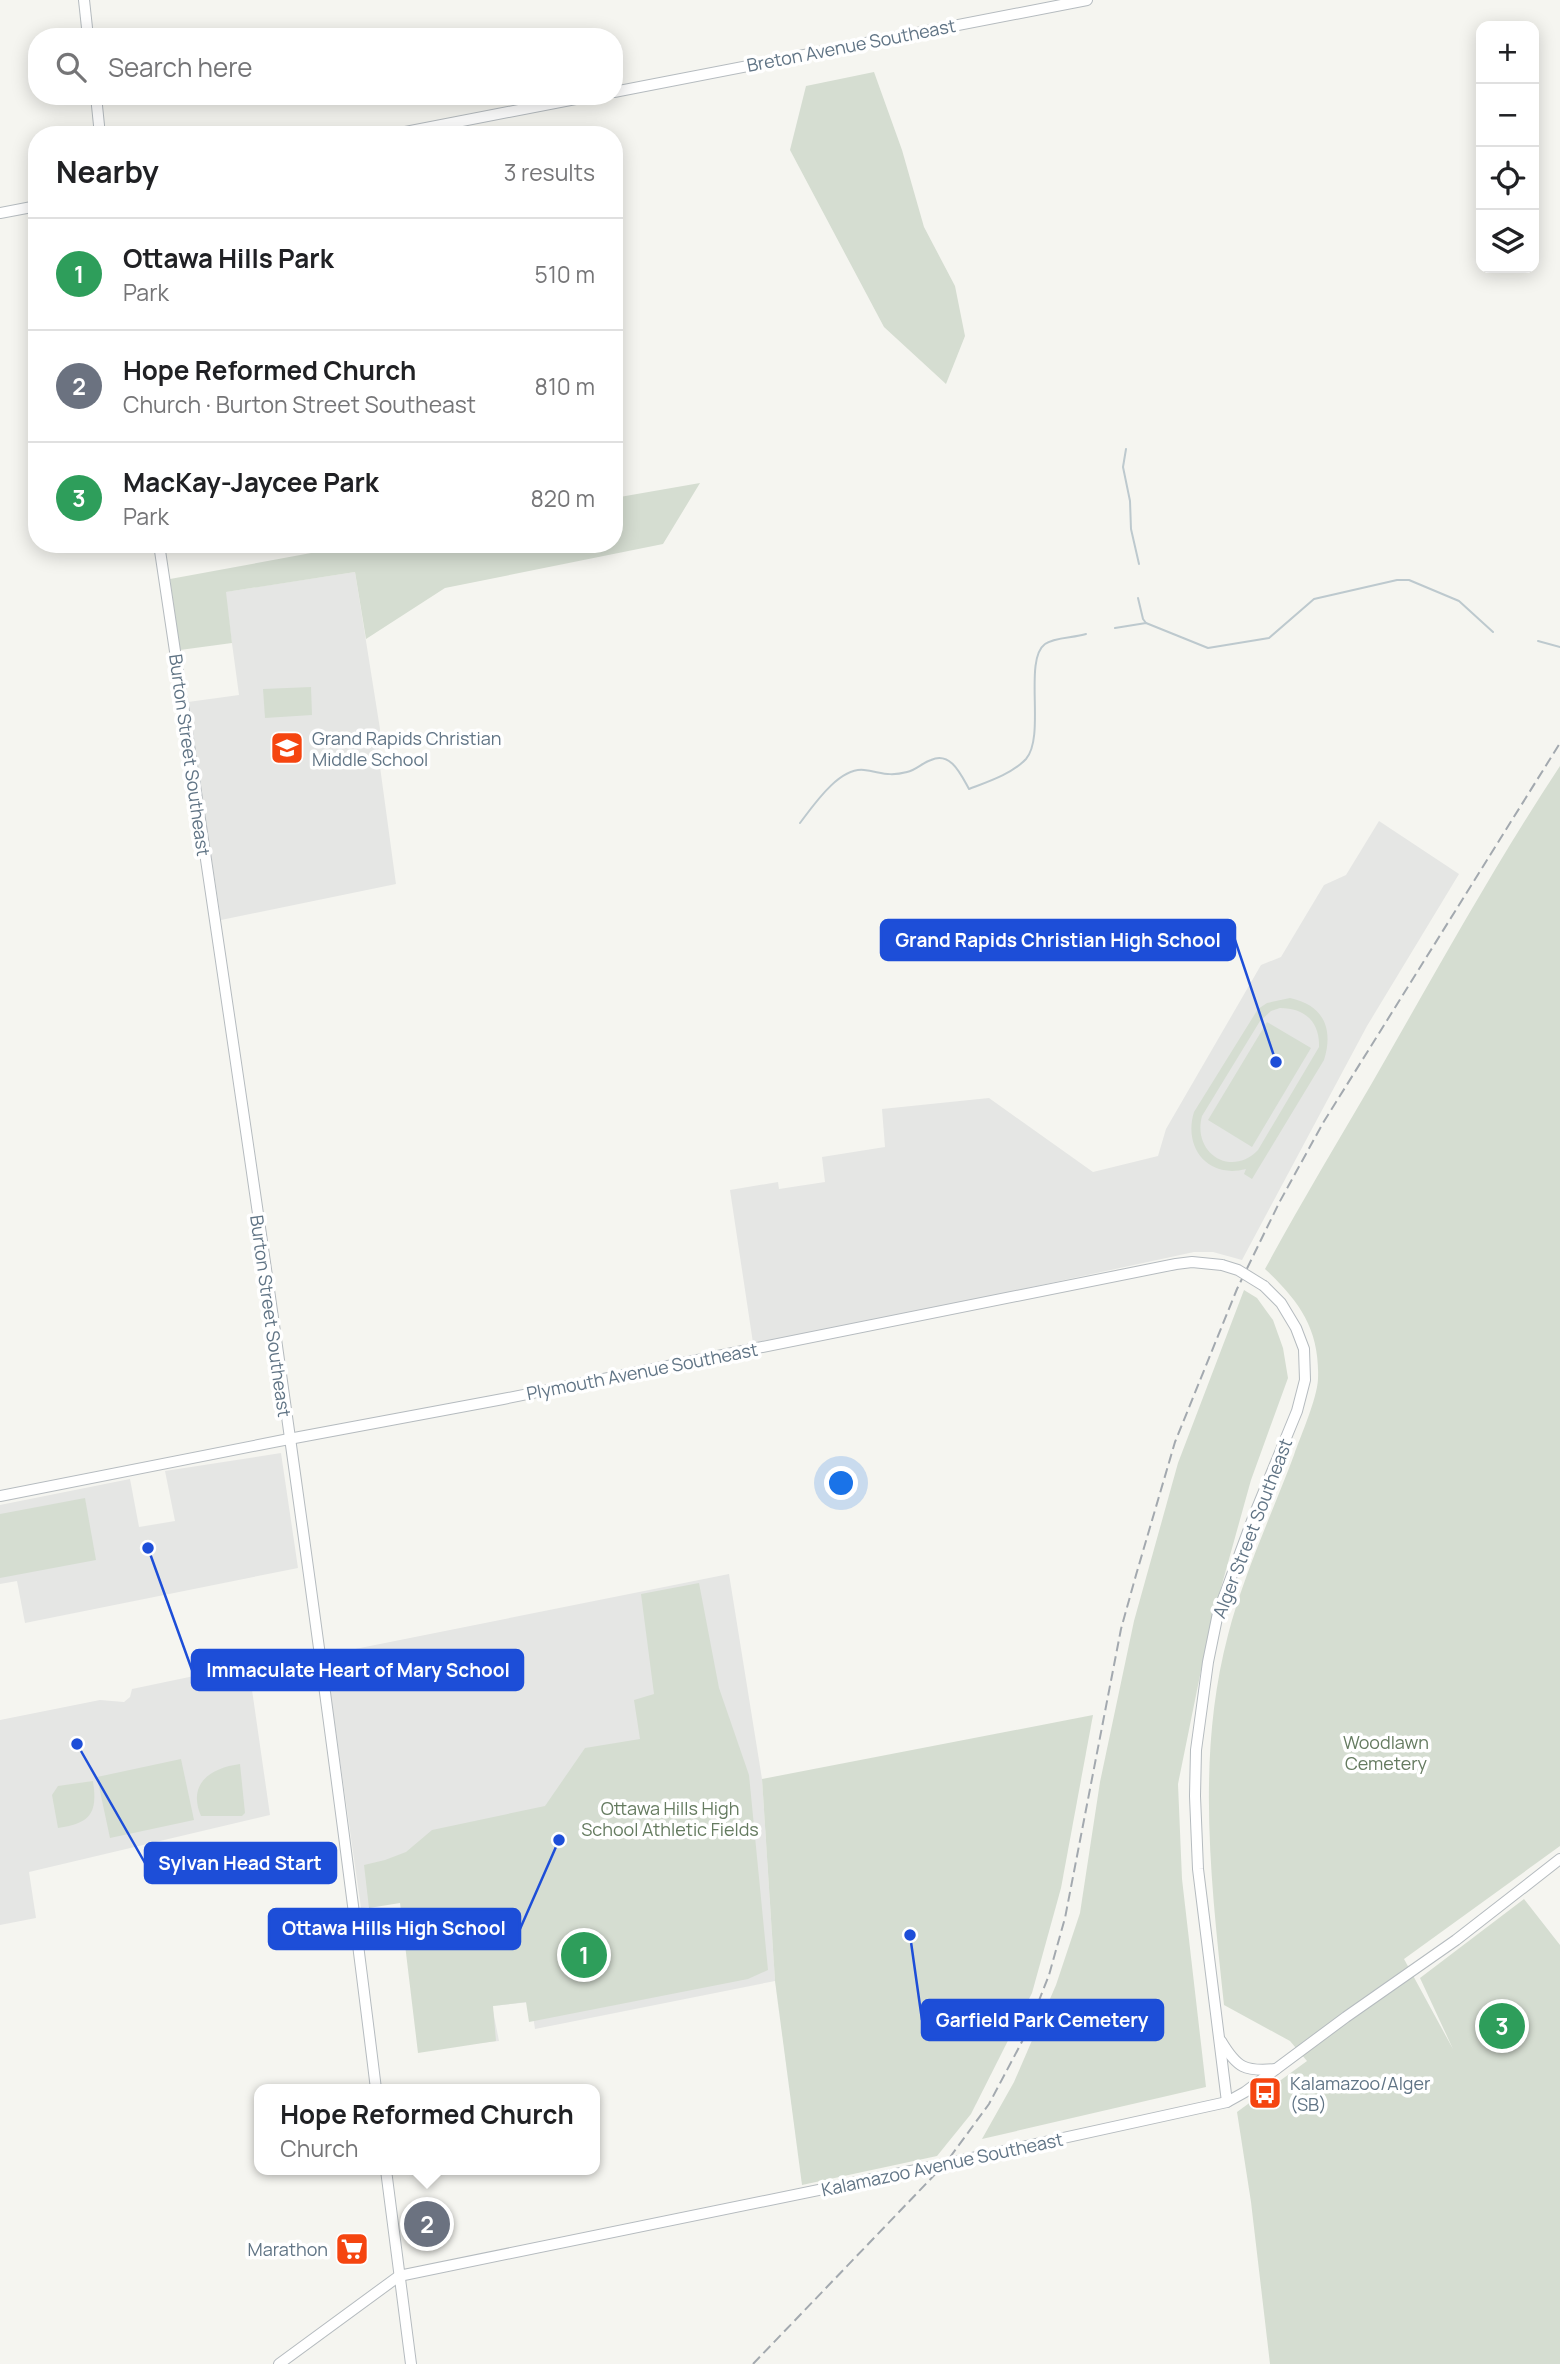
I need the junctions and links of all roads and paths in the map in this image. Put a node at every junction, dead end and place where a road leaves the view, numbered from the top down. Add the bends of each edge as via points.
1 (84, 0) edge
2 (1087, 0) edge
3 (87, 28) edge
4 (623, 90) edge
5 (97, 105) edge
6 (544, 105) edge
7 (99, 126) edge
8 (436, 126) edge
9 (28, 208) edge
10 (0, 213) edge
11 (160, 553) edge
12 (1276, 1297) joint
13 (289, 1439) junction
14 (0, 1496) edge
15 (1560, 1859) edge
16 (1219, 2036) junction
17 (1277, 2069) junction
18 (375, 2084) edge
19 (1227, 2102) junction
20 (387, 2175) edge
21 (399, 2276) junction
22 (279, 2364) edge
23 (411, 2364) edge

1 - 3 main road
2 - 4 main road, Breton Avenue Southeast
5 - 7 main road
6 - 8 main road
9 - 10 main road
11 - 13 main road, Burton Street Southeast
12 - 13 main road, Plymouth Avenue Southeast, bridge via 1238,1270 1177,1264
12 - 16 main road, Alger Street Southeast via 1300,1336 1305,1380 1218,1613 1197,1739 1196,1847
13 - 14 main road, Plymouth Avenue Southeast
13 - 18 main road, Burton Street Southeast
15 - 17 main road, Kalamazoo Avenue Southeast
16 - 17 main road via 1241,2066
16 - 19 main road, Alger Street Southeast
17 - 19 main road, Kalamazoo Avenue Southeast
19 - 21 main road, Kalamazoo Avenue Southeast
20 - 21 main road
21 - 22 main road, Kalamazoo Avenue Southeast
21 - 23 main road

